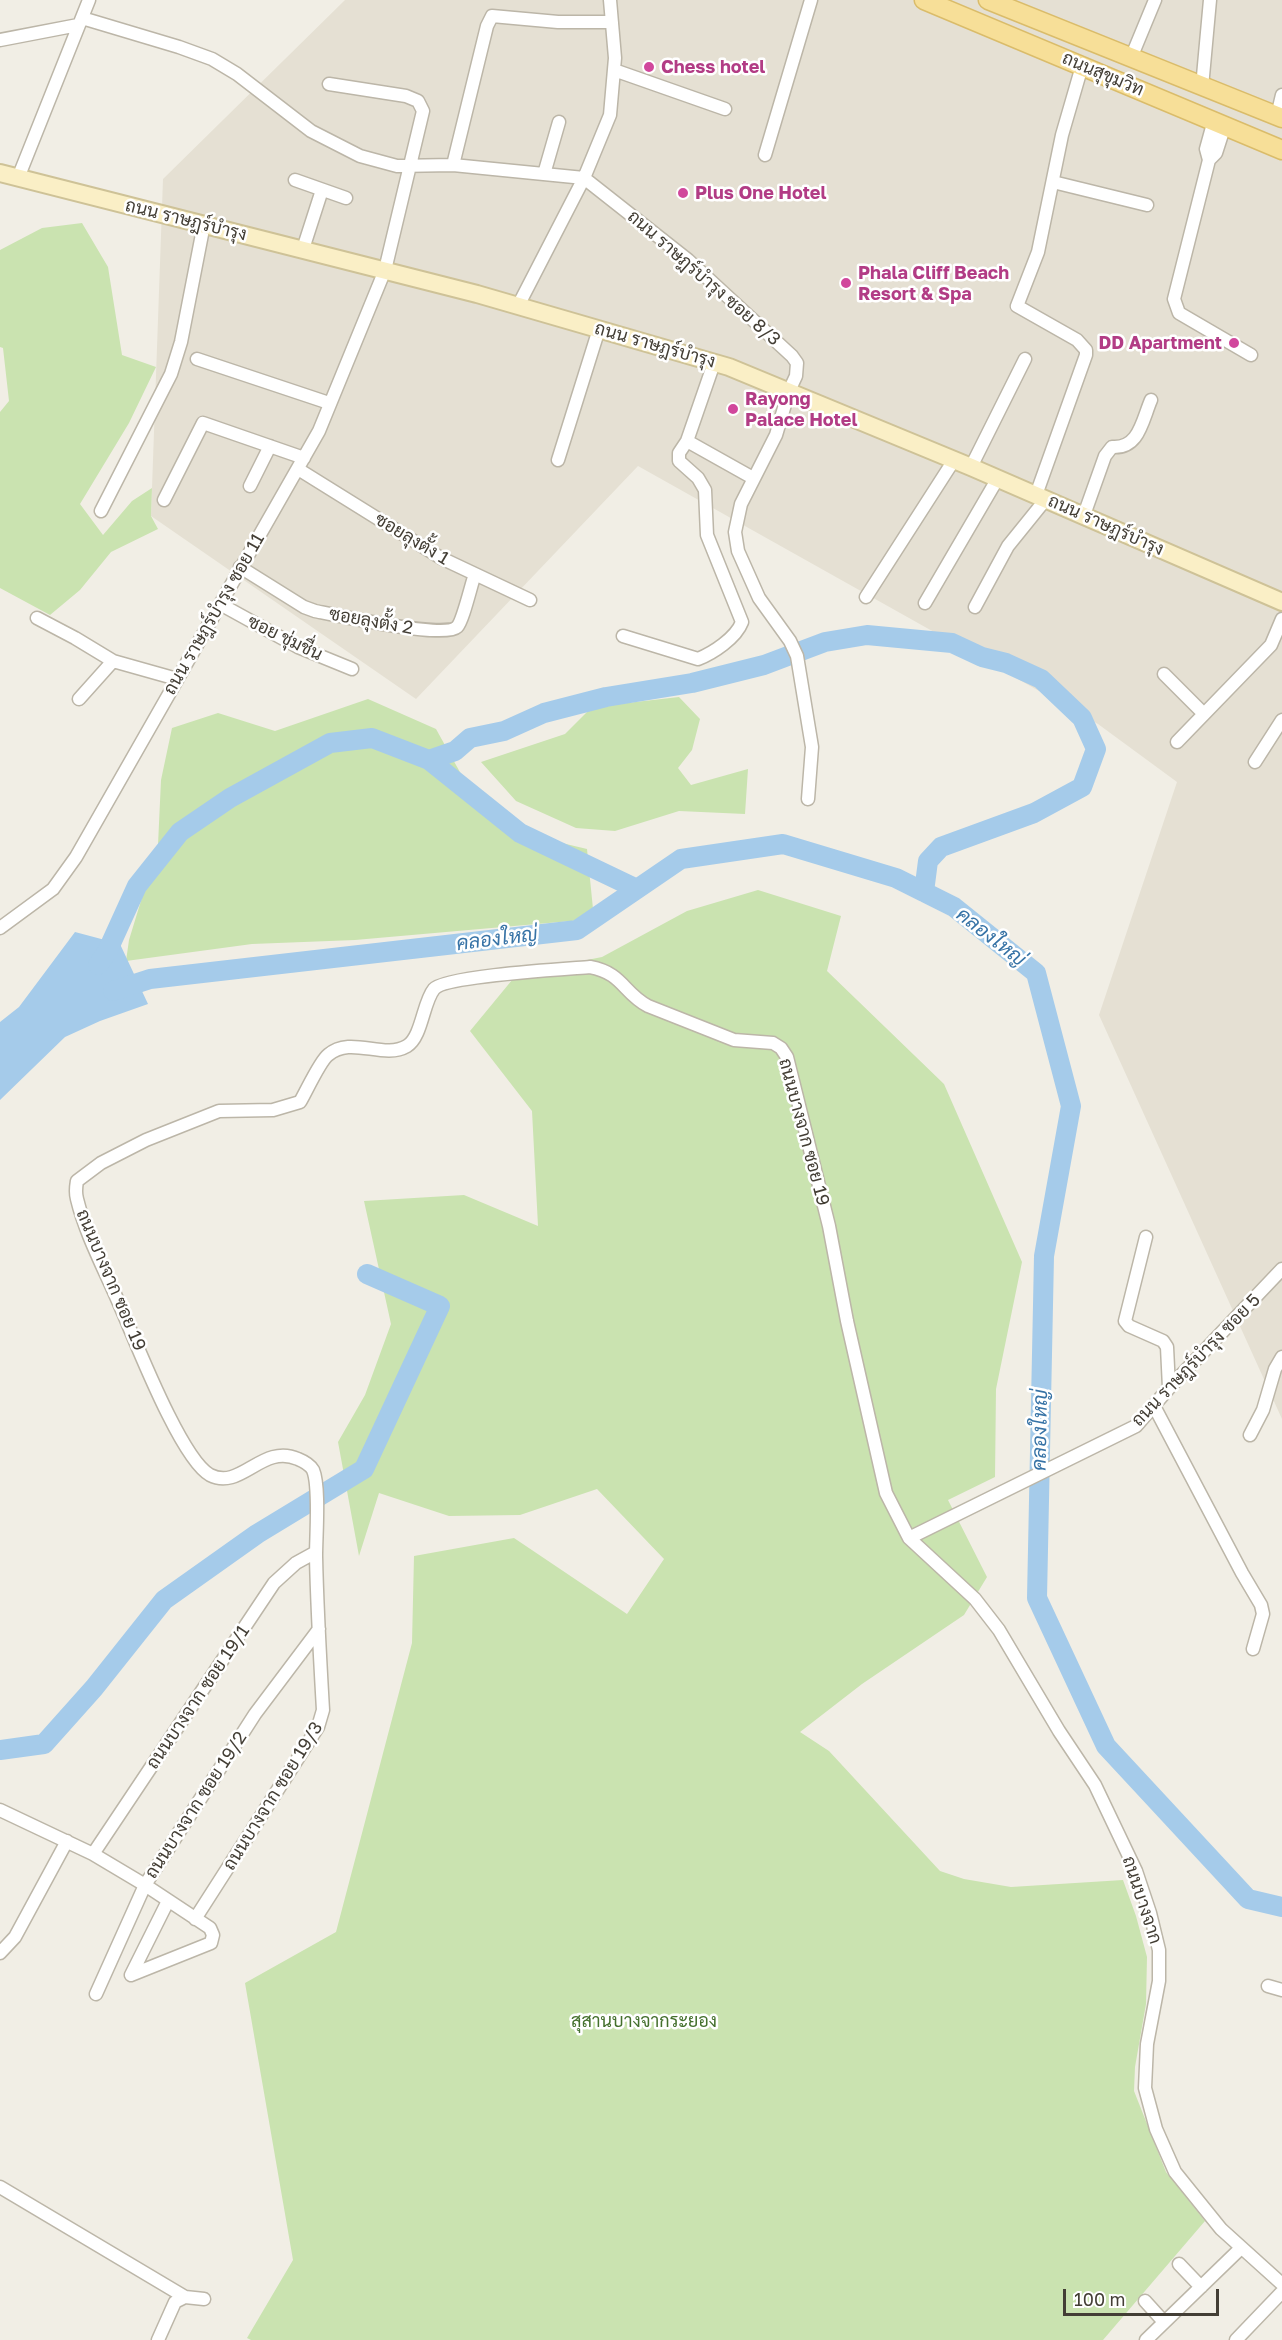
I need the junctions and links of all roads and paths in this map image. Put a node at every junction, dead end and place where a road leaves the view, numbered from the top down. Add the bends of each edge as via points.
1 (89, 0) edge
2 (610, 0) edge
3 (811, 0) edge
4 (924, 0) edge
5 (988, 0) edge
6 (1155, 0) edge
7 (1210, 0) edge
8 (80, 21) junction
9 (612, 22) junction
10 (0, 40) edge
11 (1131, 58) junction
12 (1082, 66) junction
13 (614, 70) junction
14 (329, 84) dead end
15 (1202, 87) junction
16 (1282, 94) edge
17 (725, 109) dead end
18 (1280, 117) edge
19 (559, 122) dead end
20 (1219, 123) junction
21 (1282, 150) edge
22 (765, 155) dead end
23 (409, 165) junction
24 (453, 165) junction
25 (0, 173) edge
26 (544, 174) junction
27 (18, 178) junction
28 (584, 178) junction
29 (295, 180) dead end
30 (1053, 182) junction
31 (322, 190) junction
32 (346, 198) dead end
33 (1148, 205) dead end
34 (204, 224) junction
35 (303, 249) junction
36 (385, 270) junction
37 (518, 306) junction
38 (599, 329) junction
39 (1251, 355) dead end
40 (197, 359) dead end
41 (1026, 359) dead end
42 (714, 363) junction
43 (789, 391) junction
44 (1151, 400) dead end
45 (329, 403) junction
46 (687, 441) junction
47 (270, 446) junction
48 (558, 460) dead end
49 (954, 460) junction
50 (301, 463) junction
51 (971, 467) junction
52 (753, 478) junction
53 (998, 478) junction
54 (250, 486) dead end
55 (1041, 497) junction
56 (164, 500) dead end
57 (101, 511) dead end
58 (1084, 515) junction
59 (240, 567) junction
60 (475, 574) junction
61 (866, 597) dead end
62 (530, 600) dead end
63 (1282, 602) edge
64 (925, 603) dead end
65 (220, 604) junction
66 (975, 607) dead end
67 (38, 618) dead end
68 (1282, 619) edge
69 (623, 636) dead end
70 (113, 661) junction
71 (352, 669) dead end
72 (1164, 674) dead end
73 (177, 679) junction
74 (79, 699) dead end
75 (1204, 714) junction
76 (1282, 720) edge
77 (1177, 742) dead end
78 (1255, 762) dead end
79 (808, 799) dead end
80 (0, 928) edge
81 (1146, 1237) dead end
82 (1282, 1269) edge
83 (1282, 1357) edge
84 (1169, 1388) junction
85 (1154, 1406) junction
86 (1250, 1435) dead end
87 (909, 1538) junction
88 (316, 1552) junction
89 (318, 1629) junction
90 (1253, 1649) dead end
91 (0, 1810) edge
92 (67, 1841) junction
93 (93, 1854) junction
94 (145, 1885) junction
95 (168, 1901) junction
96 (195, 1919) junction
97 (0, 1953) edge
98 (1268, 1986) dead end
99 (1282, 1990) edge
100 (96, 1994) dead end
101 (0, 2187) edge
102 (1242, 2248) junction
103 (1179, 2264) dead end
104 (1282, 2284) edge
105 (1201, 2287) junction
106 (1282, 2292) edge
107 (185, 2297) junction
108 (204, 2299) dead end
109 (1145, 2301) dead end
110 (1164, 2322) junction
111 (158, 2340) edge
112 (1146, 2340) edge
113 (1236, 2340) edge

1 - 8 street
2 - 9 street
3 - 22 street
4 - 12 main road, ถนนสุขุมวิท
5 - 11 main road, ถนนสุขุมวิท
6 - 11 street
7 - 15 street
8 - 10 street
8 - 23 street via 179,47 212,60 327,140 360,156 396,166
8 - 27 street
9 - 13 street
9 - 24 street via 492,16
11 - 15 main road, ถนนสุขุมวิท
12 - 20 main road, ถนนสุขุมวิท
12 - 30 street
13 - 17 street
13 - 28 street via 610,115
14 - 23 street, ถนน ราษฎร์บำรุง ซอย 11 via 418,101 423,111
15 - 18 main road, ถนนสุขุมวิท
16 - 18 street
19 - 26 street
20 - 21 main road, ถนนสุขุมวิท
20 - 39 street via 1216,153 1209,160 1174,299 1179,312
23 - 24 street
23 - 36 street, ถนน ราษฎร์บำรุง ซอย 11
24 - 26 street
25 - 27 street, ถนน ราษฎร์บำรุง
26 - 28 street
27 - 34 street, ถนน ราษฎร์บำรุง
28 - 37 street
28 - 43 street, ถนน ราษฎร์บำรุง ซอย 8/3 via 688,260 792,356 797,369
29 - 31 street
30 - 33 street
30 - 55 street via 1038,252 1017,306 1081,343 1086,355
31 - 32 street
31 - 35 street
34 - 35 street, ถนน ราษฎร์บำรุง
34 - 57 street via 171,374
35 - 36 street, ถนน ราษฎร์บำรุง
36 - 37 street, ถนน ราษฎร์บำรุง
36 - 45 street, ถนน ราษฎร์บำรุง ซอย 11
37 - 38 street, ถนน ราษฎร์บำรุง
38 - 42 street, ถนน ราษฎร์บำรุง
38 - 48 street
40 - 45 street
41 - 51 street
42 - 43 street, ถนน ราษฎร์บำรุง
42 - 46 street
43 - 49 street, ถนน ราษฎร์บำรุง
43 - 52 street, ถนน ราษฎร์บำรุง ซอย 8/3 via 776,435
44 - 58 street via 1134,441 1123,448 1112,447 1105,456
45 - 50 street, ถนน ราษฎร์บำรุง ซอย 11
46 - 52 street
46 - 69 street via 679,461 705,490 707,535 742,622 723,644 698,658
47 - 50 street, ซอยลุงตั้ง 1
47 - 54 street
47 - 56 street, ซอยลุงตั้ง 1 via 203,423
49 - 51 street, ถนน ราษฎร์บำรุง
49 - 61 street
50 - 59 street, ถนน ราษฎร์บำรุง ซอย 11
50 - 60 street, ซอยลุงตั้ง 1 via 441,558
51 - 53 street, ถนน ราษฎร์บำรุง
52 - 79 street, ถนน ราษฎร์บำรุง ซอย 8/3 via 736,519 736,542 759,598 797,656 812,747
53 - 55 street, ถนน ราษฎร์บำรุง
53 - 64 street
55 - 58 street, ถนน ราษฎร์บำรุง
55 - 66 street via 1008,546
58 - 63 street, ถนน ราษฎร์บำรุง
59 - 60 street, ซอยลุงตั้ง 2 via 315,611 435,631 450,631 458,626
59 - 65 street, ถนน ราษฎร์บำรุง ซอย 11
60 - 62 street, ซอยลุงตั้ง 1
65 - 71 street, ซอย ชุ่มชื่น via 298,647
65 - 73 street, ถนน ราษฎร์บำรุง ซอย 11
67 - 70 street
68 - 75 street via 1271,645
70 - 73 street
70 - 74 street
72 - 75 street
73 - 80 street, ถนน ราษฎร์บำรุง ซอย 11 via 54,889
75 - 77 street
76 - 78 street
81 - 84 street via 1125,1320 1167,1347
82 - 84 street, ถนน ราษฎร์บำรุง ซอย 5
83 - 86 street
84 - 85 street, ถนน ราษฎร์บำรุง ซอย 5
85 - 87 street, ถนน ราษฎร์บำรุง ซอย 5 via 1136,1426
85 - 90 street via 1261,1605 1263,1614
87 - 88 street, ถนนบางจาก ซอย 19 via 886,1493 829,1226 787,1057 773,1043 734,1040 648,1006 612,974 590,967 464,978 439,984 406,1047 345,1047 327,1055 300,1102 273,1110 219,1111 146,1140 78,1181 76,1197 87,1230 163,1405 192,1456 202,1470 224,1479 267,1458 287,1455 305,1463 315,1479
87 - 102 street, ถนนบางจาก via 975,1599 999,1630 1095,1785 1136,1871 1159,1950 1159,1982 1147,2044 1145,2088 1156,2129 1175,2172 1221,2229
88 - 89 street, ถนนบางจาก ซอย 19
88 - 93 street, ถนนบางจาก ซอย 19/1 via 296,1563 274,1584
89 - 94 street, ถนนบางจาก ซอย 19/2 via 255,1714
89 - 96 street, ถนนบางจาก ซอย 19/3 via 323,1710 318,1727
91 - 92 street
92 - 93 street
92 - 97 street via 15,1937
93 - 94 street
94 - 95 street
94 - 100 street, ถนนบางจาก ซอย 19/2
95 - 96 street
95 - 96 street via 131,1975 211,1943 210,1928
98 - 99 street
101 - 107 street
102 - 104 street, ถนนบางจาก
102 - 105 street
103 - 105 street
105 - 110 street
106 - 113 street
107 - 108 street
107 - 111 street via 175,2301
109 - 110 street
110 - 112 street

